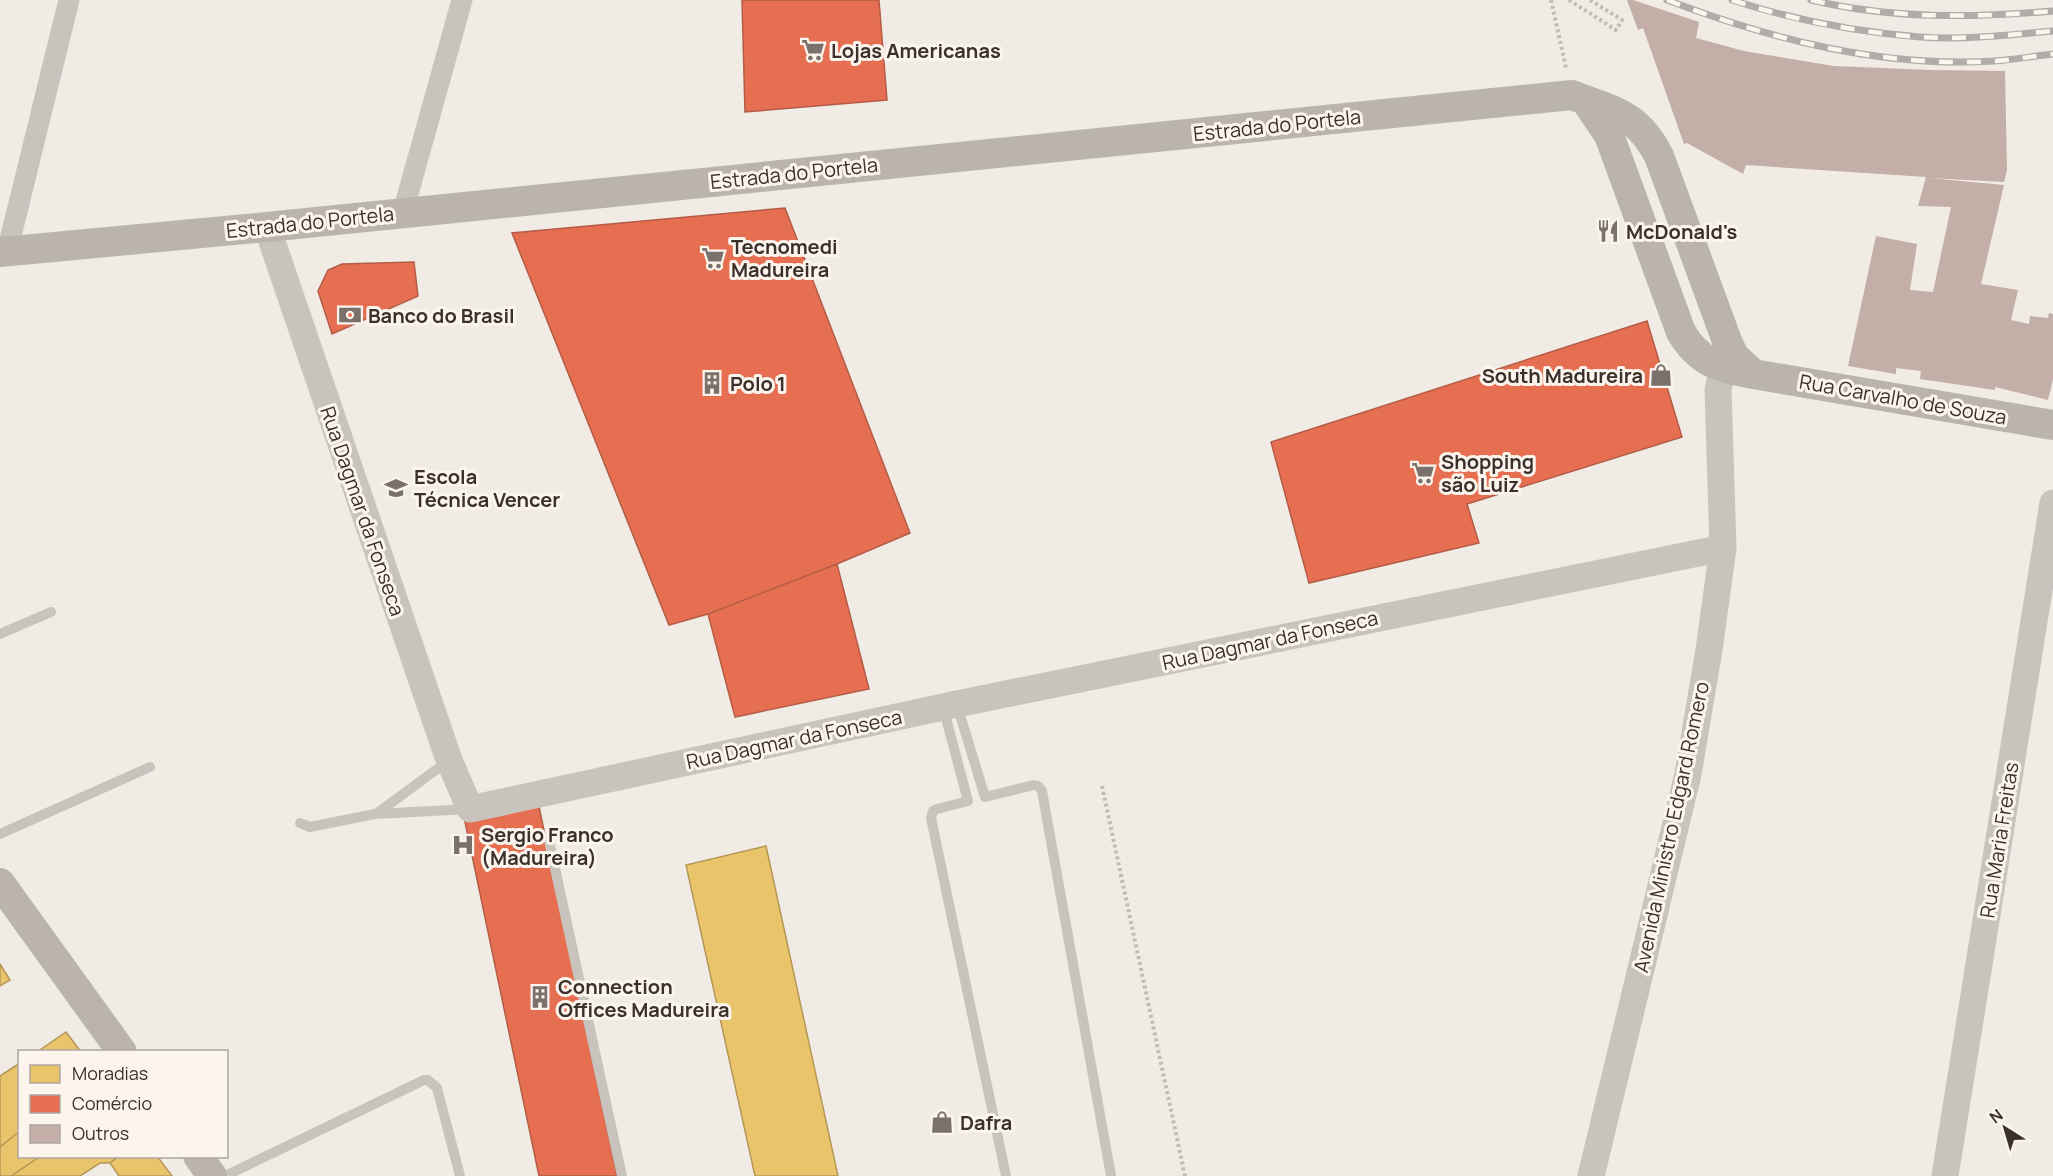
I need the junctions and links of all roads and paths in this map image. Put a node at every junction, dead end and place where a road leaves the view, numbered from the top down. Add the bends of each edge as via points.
1 (69, 0) edge
2 (462, 0) edge
3 (1551, 0) edge
4 (1569, 0) edge
5 (1590, 0) edge
6 (1579, 98) junction
7 (403, 212) junction
8 (267, 227) junction
9 (4, 252) edge
10 (1741, 372) junction
11 (2053, 425) edge
12 (2053, 503) edge
13 (1723, 548) junction
14 (51, 612) dead end
15 (0, 633) edge
16 (950, 705) junction
17 (449, 760) junction
18 (150, 767) dead end
19 (1102, 786) dead end
20 (985, 797) junction
21 (968, 801) junction
22 (470, 809) junction
23 (375, 814) junction
24 (300, 823) dead end
25 (0, 834) edge
26 (548, 836) dead end
27 (0, 883) edge
28 (121, 1050) edge
29 (199, 1158) edge
30 (212, 1176) edge
31 (225, 1176) edge
32 (460, 1176) edge
33 (622, 1176) edge
34 (1006, 1176) edge
35 (1111, 1176) edge
36 (1185, 1176) edge
37 (1591, 1176) edge
38 (1945, 1176) edge

1 - 9 street
2 - 7 street
3 - 6 path
4 - 5 path via 1616,30 1622,20
6 - 7 main road, Estrada do Portela
6 - 10 main road via 1609,135 1681,332 1704,360
6 - 10 main road via 1626,116 1653,143
7 - 8 main road, Estrada do Portela
8 - 9 main road, Estrada do Portela
8 - 17 street, Rua Dagmar da Fonseca
10 - 11 main road, Rua Carvalho de Souza
10 - 13 street, Avenida Ministro Edgard Romero via 1721,378 1718,389
12 - 38 street, Rua Maria Freitas
13 - 16 street, Rua Dagmar da Fonseca
13 - 37 street, Avenida Ministro Edgard Romero via 1688,774
14 - 15 lane
16 - 20 lane
16 - 21 lane
16 - 22 street, Rua Dagmar da Fonseca
17 - 22 street, Rua Dagmar da Fonseca
17 - 23 lane
18 - 25 lane
19 - 36 path
20 - 21 lane
20 - 35 lane via 1034,785 1042,791
21 - 34 lane via 933,810 931,818
22 - 23 lane
23 - 24 lane via 310,827
26 - 33 lane
27 - 28 main road
29 - 30 main road
31 - 32 lane via 428,1080 437,1088

